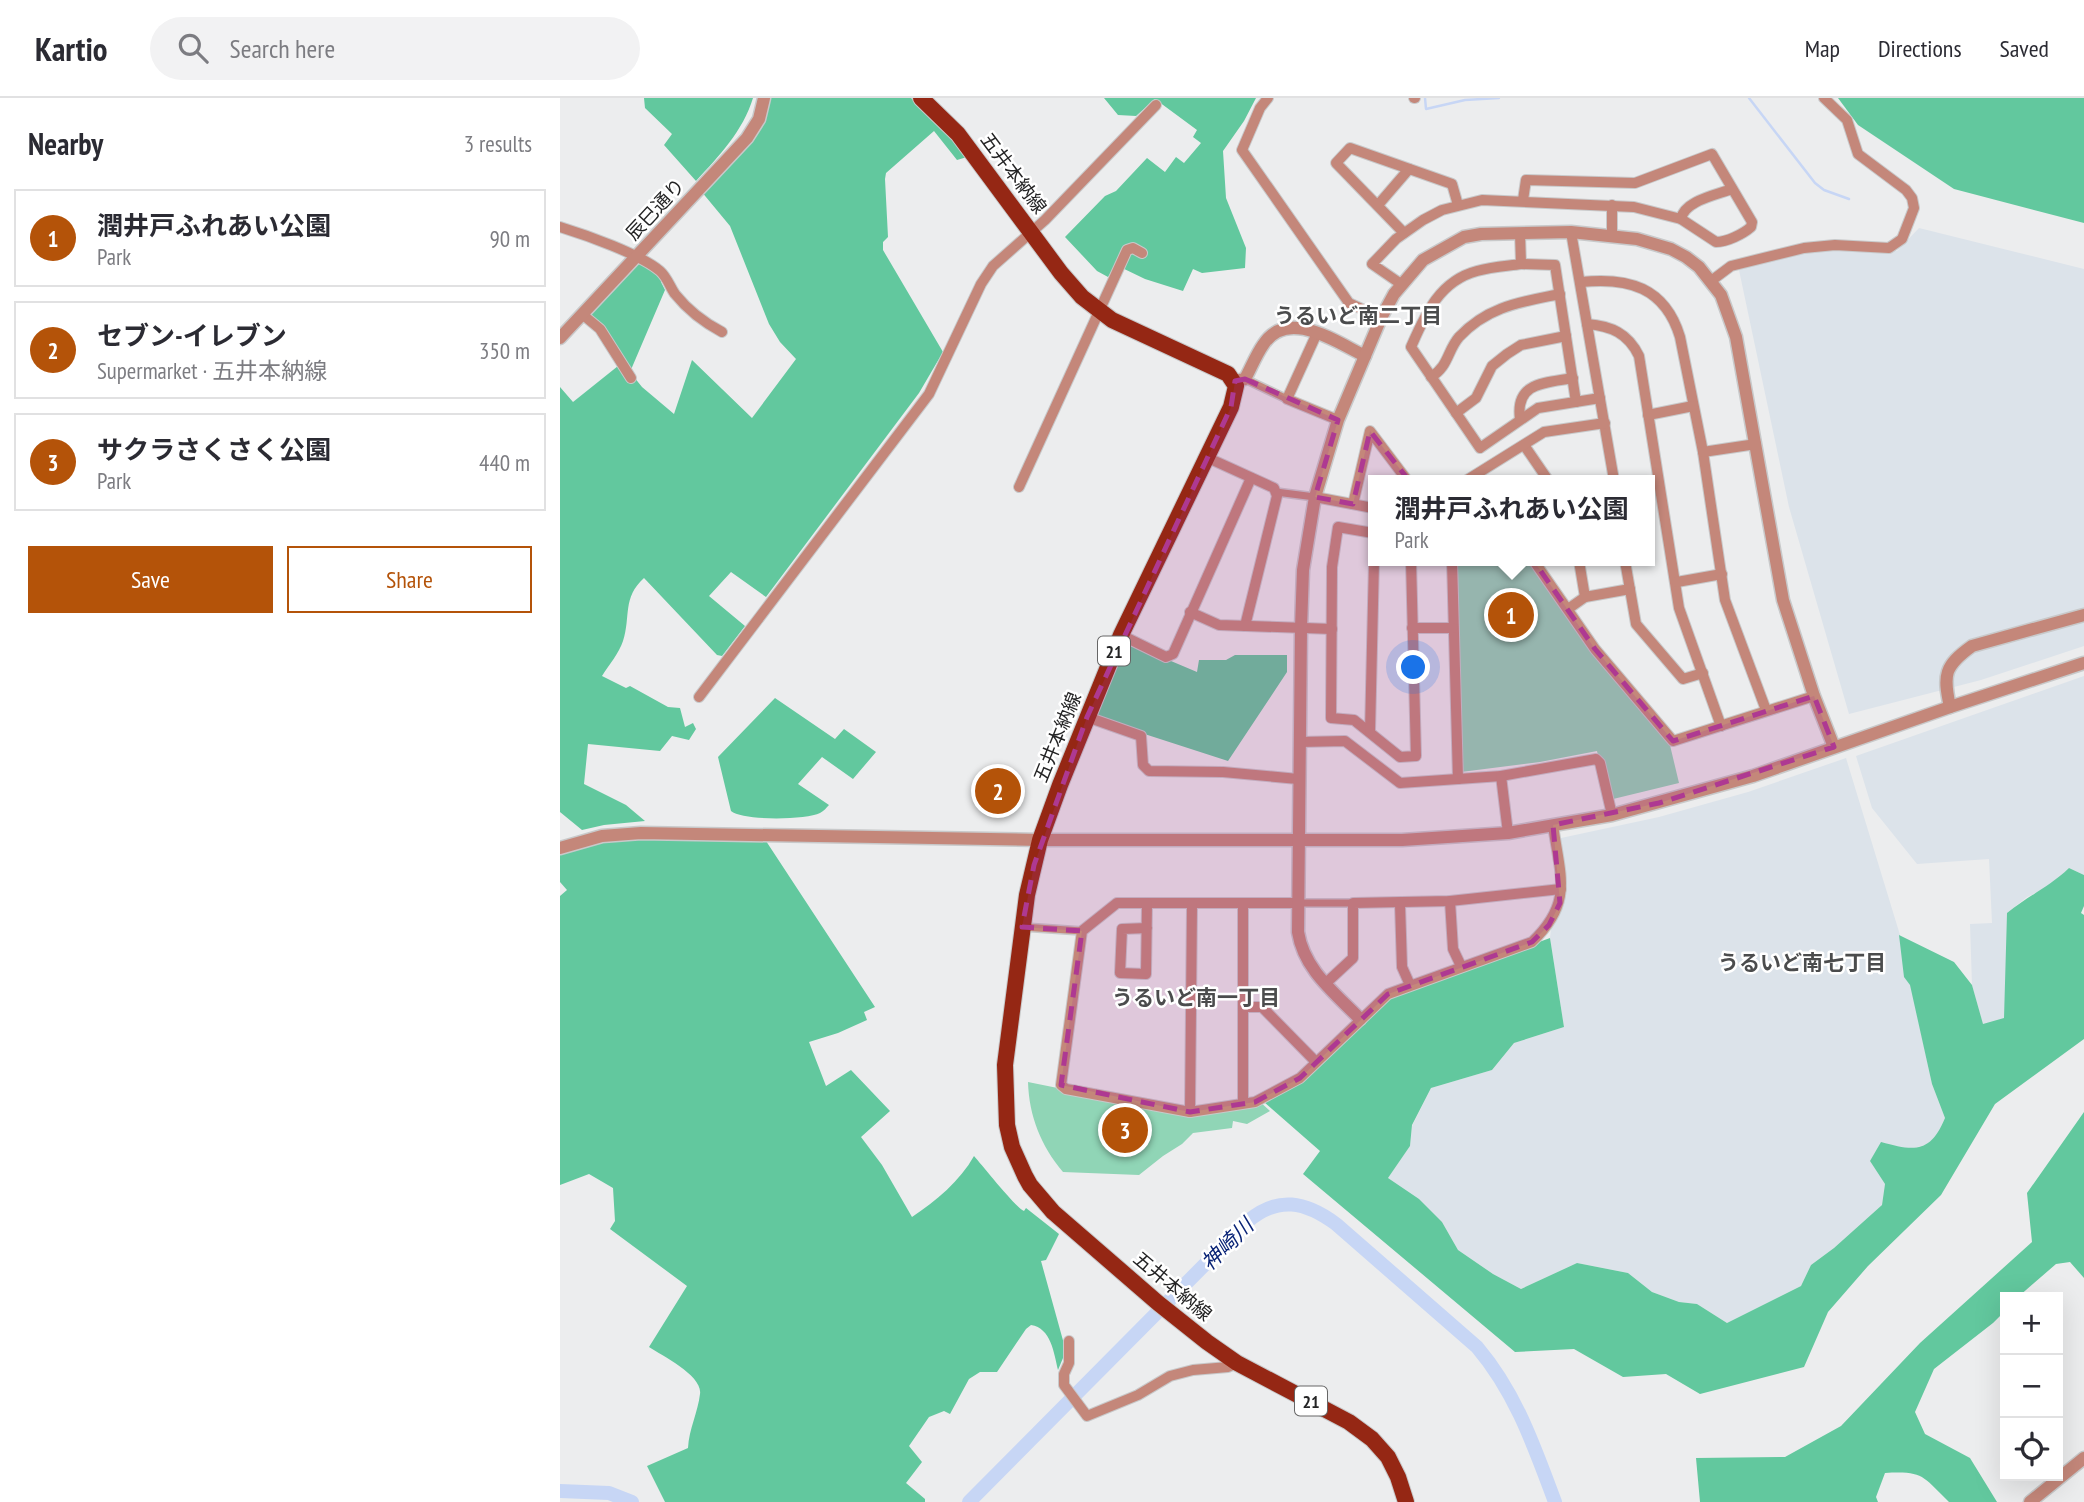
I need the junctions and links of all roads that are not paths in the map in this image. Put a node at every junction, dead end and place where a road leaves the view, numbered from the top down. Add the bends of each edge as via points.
1 (764, 98) edge
2 (921, 98) edge
3 (1268, 98) edge
4 (1824, 98) edge
5 (1156, 106) dead end
6 (1409, 169) junction
7 (1732, 189) junction
8 (1523, 201) junction
9 (1378, 205) junction
10 (1458, 205) junction
11 (1612, 205) junction
12 (1681, 219) junction
13 (560, 227) edge
14 (1032, 231) junction
15 (1571, 232) junction
16 (1404, 233) junction
17 (1520, 233) junction
18 (1612, 235) junction
19 (1142, 253) dead end
20 (636, 258) junction
21 (1521, 264) junction
22 (1711, 281) junction
23 (1581, 282) junction
24 (1401, 284) junction
25 (1560, 294) junction
26 (1099, 311) junction
27 (582, 314) junction
28 (1381, 318) junction
29 (1587, 324) junction
30 (722, 332) dead end
31 (1317, 333) junction
32 (1566, 336) junction
33 (560, 338) edge
34 (1365, 356) junction
35 (1431, 377) junction
36 (631, 378) dead end
37 (1573, 378) junction
38 (1240, 380) junction
39 (1600, 398) junction
40 (1287, 399) junction
41 (1576, 402) junction
42 (1693, 406) junction
43 (1456, 413) junction
44 (1648, 415) junction
45 (1520, 419) junction
46 (1338, 420) junction
47 (1605, 423) junction
48 (1756, 444) junction
49 (1524, 445) junction
50 (1703, 452) junction
51 (1206, 457) junction
52 (1402, 475) edge
53 (1479, 475) edge
54 (1545, 475) edge
55 (1613, 475) edge
56 (1251, 478) junction
57 (1019, 486) dead end
58 (1276, 492) junction
59 (1661, 496) junction
60 (1315, 497) junction
61 (1655, 497) edge
62 (1353, 504) junction
63 (1368, 507) edge
64 (1368, 532) edge
65 (1374, 566) edge
66 (1411, 566) edge
67 (1452, 566) edge
68 (1538, 566) edge
69 (1580, 566) edge
70 (1626, 566) edge
71 (1722, 574) junction
72 (1677, 582) junction
73 (1630, 589) junction
74 (1585, 597) junction
75 (1568, 609) junction
76 (1190, 612) junction
77 (2084, 615) edge
78 (1245, 626) junction
79 (1301, 628) junction
80 (1412, 628) junction
81 (1453, 628) junction
82 (1332, 629) junction
83 (1121, 635) junction
84 (2084, 663) edge
85 (1703, 673) junction
86 (1814, 695) junction
87 (699, 697) dead end
88 (1950, 707) junction
89 (1766, 710) junction
90 (1087, 717) junction
91 (1721, 726) junction
92 (1370, 732) junction
93 (1299, 742) junction
94 (1834, 747) junction
95 (1501, 776) junction
96 (1298, 779) junction
97 (1458, 779) junction
98 (1612, 815) junction
99 (1553, 825) junction
100 (1508, 833) junction
101 (1299, 839) junction
102 (1040, 840) junction
103 (560, 848) edge
104 (1561, 889) junction
105 (1450, 901) junction
106 (1147, 903) junction
107 (1243, 903) junction
108 (1297, 903) junction
109 (1353, 903) junction
110 (1192, 904) junction
111 (1400, 904) junction
112 (1022, 927) junction
113 (1147, 928) junction
114 (1082, 931) junction
115 (1461, 966) junction
116 (1326, 983) junction
117 (1410, 985) junction
118 (1243, 1007) junction
119 (1360, 1019) junction
120 (1316, 1062) junction
121 (1243, 1103) junction
122 (1190, 1112) junction
123 (1069, 1341) dead end
124 (1237, 1363) junction
125 (2084, 1458) edge
126 (1406, 1502) edge
127 (2030, 1502) edge

1 - 20 street, 辰巳通り via 759,119 747,138
2 - 14 main road, 五井本納線 via 958,134
3 - 28 street via 1242,150 1349,303
4 - 22 street via 1847,120 1858,154 1912,198 1914,208 1902,240 1889,248 1804,248 1731,266
5 - 14 street
6 - 9 street
6 - 9 street via 1350,148 1336,163
6 - 10 street via 1452,184
7 - 8 street via 1712,154 1635,183 1526,180
7 - 12 street via 1688,206
7 - 12 street via 1752,222 1747,231 1716,242
8 - 10 street via 1482,200
8 - 11 street
9 - 16 street
10 - 16 street
11 - 12 street
11 - 18 street
13 - 20 street
14 - 26 main road, 五井本納線 via 1071,285
14 - 87 street via 993,266 929,394
15 - 17 street
15 - 18 street
15 - 23 street
16 - 24 street via 1372,264
17 - 21 street
17 - 24 street via 1481,234 1451,243 1423,260
18 - 22 street via 1671,249
19 - 26 street via 1127,250
20 - 27 street, 辰巳通り
20 - 30 street via 660,271 676,295
21 - 25 street via 1555,265
21 - 35 street via 1475,271 1450,284 1430,304 1411,347
22 - 48 street via 1736,337
23 - 29 street
23 - 42 street via 1623,281 1662,303 1680,337
24 - 28 street
25 - 32 street
25 - 35 street via 1504,305 1482,318 1458,338 1443,370
26 - 38 main road, 五井本納線
26 - 57 street
27 - 33 street, 辰巳通り
27 - 36 street via 600,329
28 - 34 street
29 - 39 street
29 - 44 street via 1614,328 1634,345
31 - 34 street
31 - 38 street via 1290,327 1273,333
31 - 40 street
32 - 37 street
32 - 43 street via 1521,345 1507,354 1492,366 1476,398
34 - 46 street
35 - 43 street
37 - 41 street
37 - 45 street via 1525,392 1518,405
38 - 40 street
38 - 51 main road, 五井本納線 / 21
39 - 41 street
39 - 47 street
40 - 46 street
41 - 45 street via 1538,408
42 - 44 street
42 - 50 street
43 - 45 street via 1480,448
44 - 59 street
46 - 60 street
47 - 49 street via 1544,432
47 - 55 street
48 - 50 street
48 - 86 street via 1783,600
49 - 53 street
49 - 54 street
50 - 71 street
51 - 56 street
51 - 83 main road, 五井本納線 / 21
52 - 62 street via 1370,431
56 - 58 street
56 - 76 street
58 - 60 street
58 - 78 street
59 - 61 street
59 - 72 street
60 - 62 street
60 - 79 street via 1303,570
62 - 63 street
64 - 82 street via 1338,527 1332,567
65 - 92 street
66 - 80 street
67 - 81 street
68 - 75 street
69 - 74 street
70 - 73 street
71 - 72 street
71 - 89 street via 1725,600
72 - 85 street via 1679,608
73 - 74 street
73 - 85 street via 1636,624 1683,679
74 - 75 street
75 - 91 street via 1595,649 1673,741
76 - 78 street via 1219,625
76 - 83 street via 1170,657
77 - 88 street via 1972,646 1948,669 1945,681
78 - 79 street
79 - 82 street
79 - 93 street
80 - 81 street
80 - 92 street via 1416,756 1400,757
81 - 97 street
82 - 92 street via 1331,718 1354,720
83 - 90 main road, 五井本納線 / 21
84 - 88 street
85 - 91 street
86 - 89 street
86 - 94 street
88 - 94 street
89 - 91 street
90 - 96 street via 1141,736 1143,765 1149,771
90 - 102 main road, 五井本納線 / 21
93 - 96 street
93 - 97 street via 1345,741 1400,783
94 - 98 street via 1753,776
95 - 97 street
95 - 98 street via 1596,759
95 - 100 street
96 - 101 street
98 - 99 street
99 - 100 street
99 - 104 street
100 - 101 street via 1402,840
101 - 102 street
101 - 108 street
102 - 103 street via 641,832 602,836
102 - 112 main road, 五井本納線 / 21
104 - 105 street
104 - 115 street via 1549,925 1532,942
105 - 111 street
105 - 115 street via 1453,949
106 - 110 street
106 - 113 street
106 - 114 street via 1116,903
107 - 108 street
107 - 110 street
107 - 118 street
108 - 109 street
108 - 116 street via 1303,955
109 - 111 street
109 - 116 street via 1353,958
110 - 122 street
111 - 117 street via 1402,967
112 - 114 street
112 - 124 main road, 五井本納線 / 21 via 1005,1065 1006,1115 1012,1147 1030,1185 1053,1212 1157,1303
113 - 113 street via 1146,974 1120,973 1122,929
114 - 122 street via 1061,1085
115 - 117 street
116 - 119 street
117 - 119 street via 1388,994
118 - 120 street via 1262,1007
118 - 121 street
119 - 120 street
120 - 121 street via 1300,1078 1255,1102
121 - 122 street
123 - 124 street via 1063,1385 1087,1416 1170,1376
124 - 126 main road, 五井本納線 / 21 via 1349,1422 1371,1439 1388,1457
125 - 127 street

